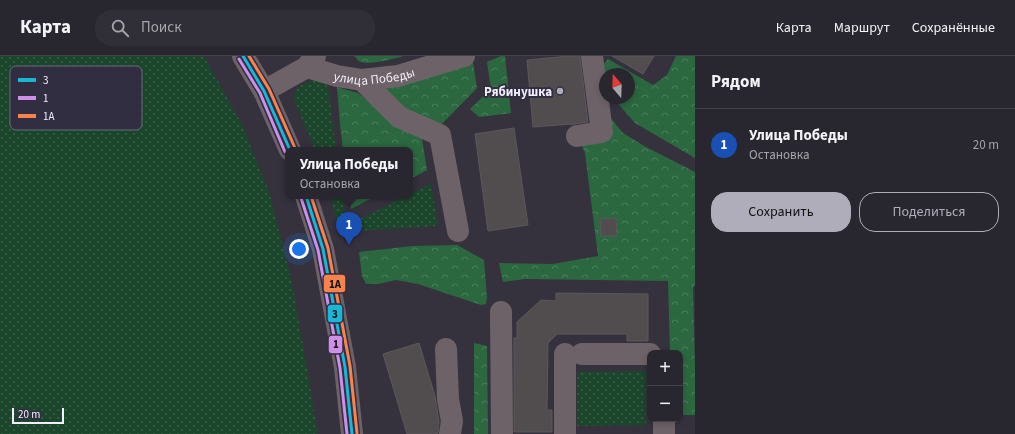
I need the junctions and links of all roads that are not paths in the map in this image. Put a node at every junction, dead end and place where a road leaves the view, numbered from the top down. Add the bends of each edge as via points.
1 (243, 56) edge
2 (464, 56) edge
3 (592, 56) edge
4 (311, 61) edge
5 (362, 80) junction
6 (264, 91) junction
7 (576, 136) dead end
8 (289, 147) edge
9 (307, 199) edge
10 (458, 231) dead end
11 (501, 312) dead end
12 (446, 349) dead end
13 (647, 354) edge
14 (664, 422) edge
15 (352, 434) edge
16 (450, 434) edge
17 (502, 434) edge
18 (565, 434) edge
19 (664, 434) edge

1 - 6 street
2 - 5 street, улица Победы via 398,76
3 - 7 street via 602,132
4 - 5 street, улица Победы via 337,76
4 - 6 street
5 - 10 street via 399,117 440,135
6 - 8 street
9 - 15 street via 323,249 345,367
11 - 17 street
12 - 16 street via 448,399 452,421
13 - 18 street via 574,354
14 - 19 street

